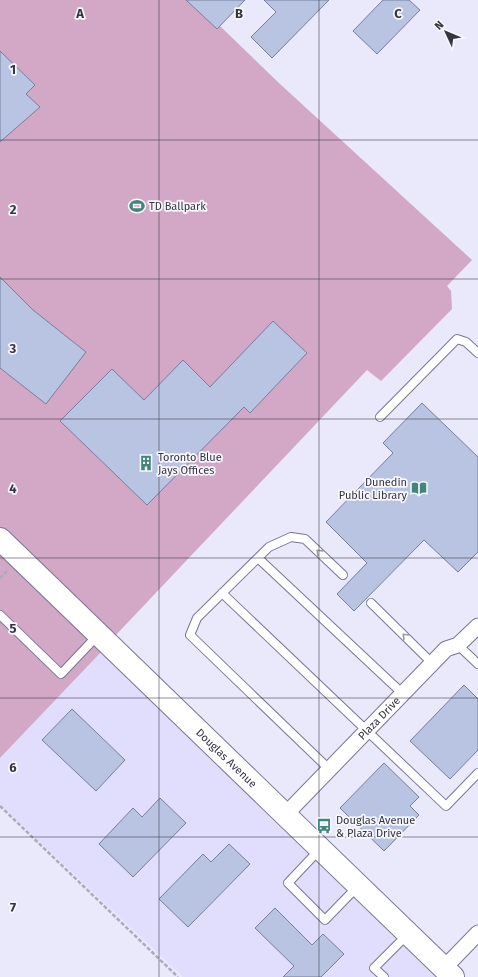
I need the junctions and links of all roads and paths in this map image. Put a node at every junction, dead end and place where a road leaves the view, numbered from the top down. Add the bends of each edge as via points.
1 (478, 353) edge
2 (380, 417) dead end
3 (0, 539) edge
4 (258, 558) junction
5 (343, 576) dead end
6 (222, 593) junction
7 (371, 603) dead end
8 (0, 615) edge
9 (478, 626) edge
10 (99, 635) junction
11 (458, 645) junction
12 (432, 663) junction
13 (478, 664) edge
14 (403, 694) junction
15 (365, 731) junction
16 (328, 768) junction
17 (478, 773) edge
18 (0, 806) edge
19 (285, 815) junction
20 (320, 849) junction
21 (359, 886) junction
22 (408, 933) junction
23 (478, 934) edge
24 (449, 973) edge
25 (178, 977) edge
26 (384, 977) edge

1 - 2 lane via 466,342 457,339
3 - 10 street, Douglas Avenue
5 -> 4 lane via 305,539 291,537 269,547
4 - 6 lane
4 - 14 lane
6 - 15 lane
6 - 16 lane via 197,618 190,634
12 -> 7 lane
8 - 10 lane via 61,674
9 - 11 street, Plaza Drive
10 - 19 street, Douglas Avenue
11 - 12 street, Plaza Drive via 446,649
11 - 13 lane
12 - 14 street, Plaza Drive
14 - 15 street, Plaza Drive
15 - 16 street, Plaza Drive
15 - 17 lane via 446,806
16 - 19 street, Plaza Drive
18 - 25 path
19 - 20 street, Douglas Avenue
20 - 21 street, Douglas Avenue
20 - 21 lane via 288,883 325,920
21 - 22 street, Douglas Avenue
22 - 24 street, Douglas Avenue
22 - 26 lane via 374,968
23 - 24 street

